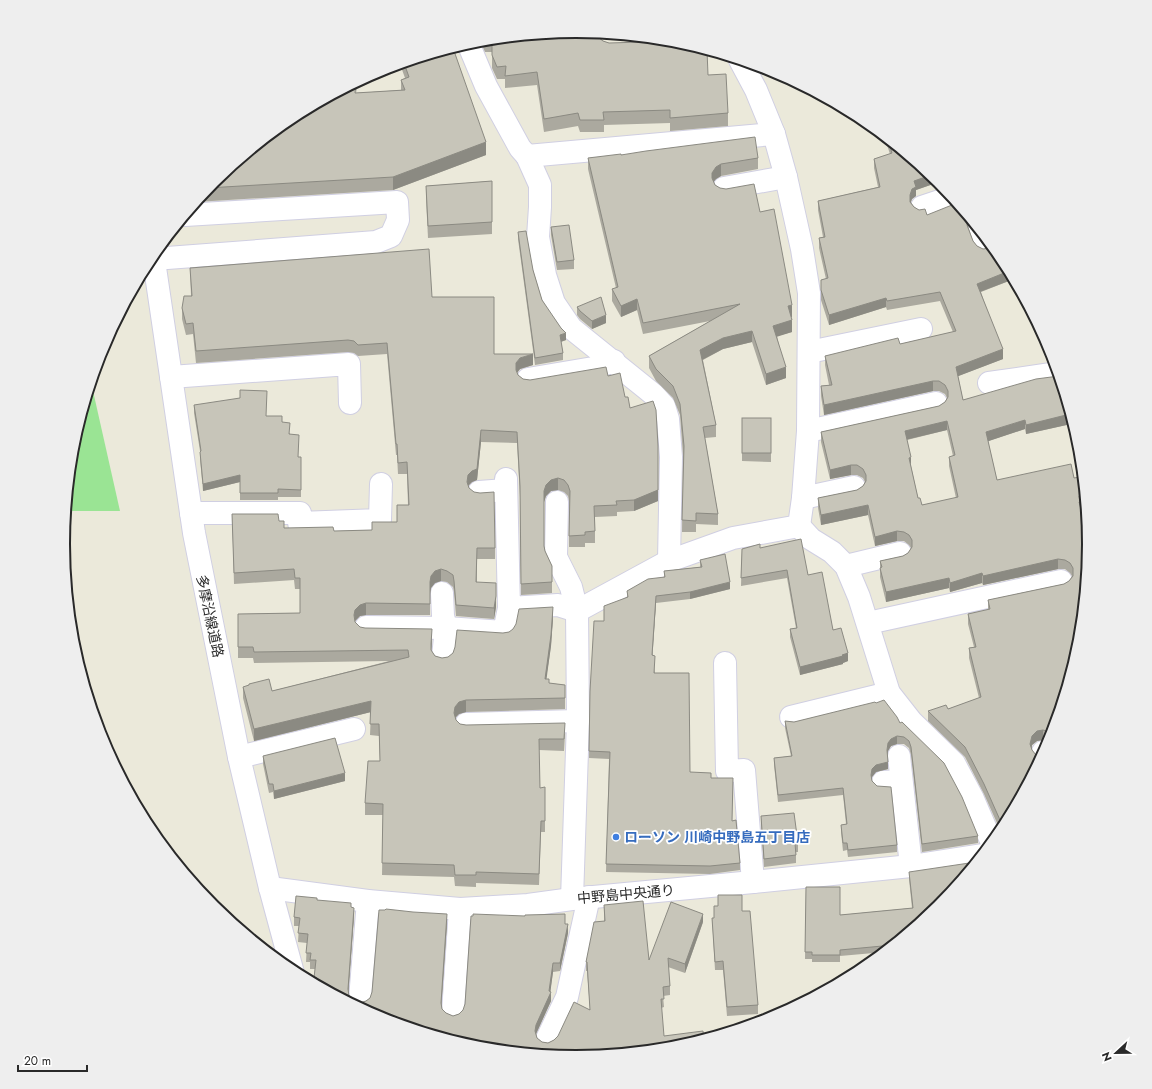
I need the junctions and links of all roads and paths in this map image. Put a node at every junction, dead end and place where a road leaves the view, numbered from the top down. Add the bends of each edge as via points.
1 (471, 49) edge
2 (744, 67) edge
3 (774, 134) junction
4 (527, 156) junction
5 (786, 178) junction
6 (724, 188) edge
7 (946, 199) edge
8 (922, 207) dead end
9 (192, 215) edge
10 (160, 256) edge
11 (155, 263) edge
12 (921, 329) dead end
13 (808, 352) junction
14 (614, 361) junction
15 (1053, 374) edge
16 (171, 377) junction
17 (528, 379) edge
18 (988, 383) dead end
19 (350, 403) dead end
20 (936, 403) dead end
21 (808, 431) junction
22 (381, 484) dead end
23 (854, 487) dead end
24 (479, 492) edge
25 (803, 498) junction
26 (557, 502) dead end
27 (191, 513) junction
28 (799, 526) junction
29 (900, 553) dead end
30 (669, 561) junction
31 (846, 566) junction
32 (1061, 581) dead end
33 (442, 594) dead end
34 (509, 608) junction
35 (577, 611) junction
36 (868, 624) junction
37 (366, 627) edge
38 (446, 628) junction
39 (443, 656) edge
40 (725, 663) dead end
41 (890, 693) junction
42 (791, 717) dead end
43 (578, 721) junction
44 (466, 724) edge
45 (354, 729) dead end
46 (899, 756) dead end
47 (239, 757) junction
48 (989, 837) edge
49 (975, 857) edge
50 (911, 866) junction
51 (753, 882) junction
52 (270, 888) junction
53 (580, 898) junction
54 (368, 901) junction
55 (460, 909) junction
56 (290, 962) edge
57 (360, 999) dead end
58 (453, 1012) dead end
59 (547, 1039) dead end

1 - 4 street via 486,86
2 - 3 street
3 - 4 street
3 - 5 street
4 - 14 street via 540,185 538,237 554,303 571,328
5 - 6 street
5 - 13 street via 809,293
7 - 8 street
9 - 10 street via 397,202 398,220 391,236 376,242
11 - 16 street, 多摩沿線道路
12 - 13 street
13 - 21 street
14 - 17 street via 593,368
14 - 30 street via 653,394 664,406 668,419 671,458
15 - 18 street
16 - 19 street via 349,364
16 - 27 street, 多摩沿線道路
20 - 21 street
21 - 25 street
22 - 27 street via 380,520 299,523 300,513
23 - 25 street
24 - 34 street via 506,485
25 - 28 street
26 - 35 street via 556,557 571,587
27 - 47 street, 多摩沿線道路
28 - 30 street via 733,538
28 - 31 street via 811,539 832,552
29 - 31 street
30 - 35 street
31 - 36 street
32 - 36 street
33 - 38 street
34 - 35 street via 558,605
34 - 38 street via 504,632
35 - 43 street
36 - 41 street
37 - 38 street
38 - 39 street
40 - 51 street via 727,771 744,770
41 - 42 street
41 - 48 street via 910,721 954,764
43 - 44 street
43 - 53 street
45 - 47 street
46 - 50 street via 892,781
47 - 52 street, 多摩沿線道路
49 - 50 street, 中野島中央通り
50 - 51 street, 中野島中央通り
51 - 53 street, 中野島中央通り
52 - 54 street, 中野島中央通り
52 - 56 street, 多摩沿線道路
53 - 55 street, 中野島中央通り via 528,905
53 - 59 street via 567,997
54 - 55 street, 中野島中央通り
54 - 57 street
55 - 58 street

